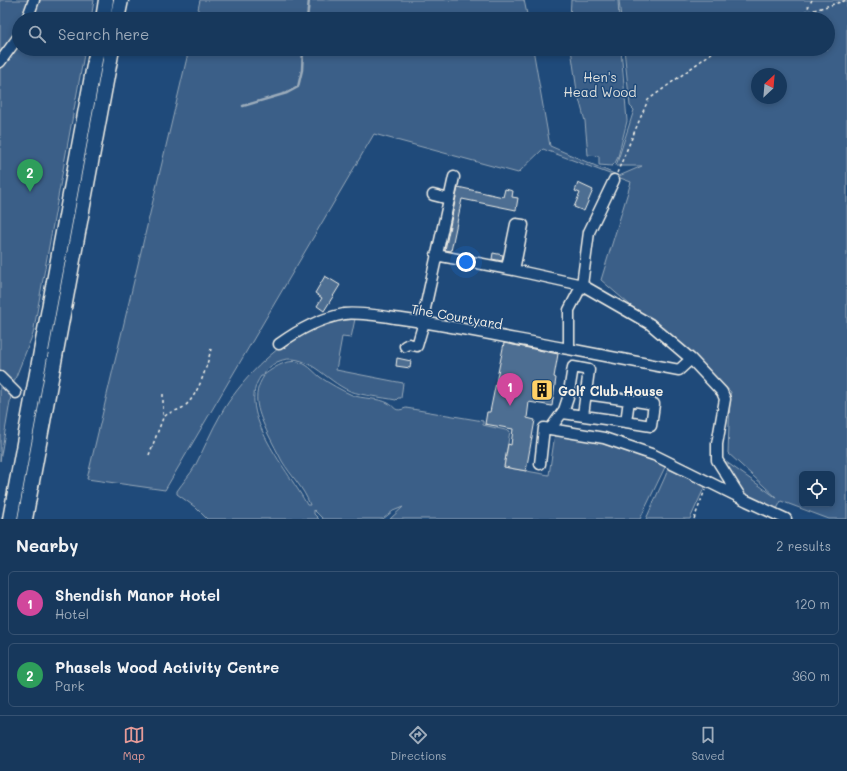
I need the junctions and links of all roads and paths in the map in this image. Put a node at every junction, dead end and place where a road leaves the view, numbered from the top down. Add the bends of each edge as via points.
1 (34, 0) edge
2 (106, 0) edge
3 (121, 0) edge
4 (812, 0) edge
5 (847, 0) edge
6 (30, 12) edge
7 (104, 12) edge
8 (118, 12) edge
9 (806, 12) edge
10 (808, 12) edge
11 (12, 46) edge
12 (96, 56) edge
13 (111, 56) edge
14 (708, 56) edge
15 (0, 62) edge
16 (454, 177) dead end
17 (614, 180) joint
18 (434, 196) dead end
19 (449, 199) junction
20 (436, 255) junction
21 (582, 285) junction
22 (423, 322) junction
23 (279, 344) dead end
24 (405, 346) dead end
25 (211, 349) dead end
26 (569, 349) junction
27 (691, 359) junction
28 (0, 377) edge
29 (16, 393) dead end
30 (163, 394) dead end
31 (586, 394) junction
32 (629, 400) junction
33 (562, 413) junction
34 (583, 415) junction
35 (164, 417) junction
36 (626, 422) junction
37 (551, 428) junction
38 (149, 455) dead end
39 (540, 464) dead end
40 (741, 498) junction
41 (10, 519) edge
42 (25, 519) edge
43 (786, 519) edge

1 - 6 lane
2 - 7 highway
3 - 8 highway
4 - 9 path
5 - 10 path
11 - 15 lane
12 - 41 highway
13 - 42 highway
14 - 17 path via 648,100
16 - 19 lane
17 - 21 lane via 589,232
18 - 19 lane
19 - 20 lane
20 - 21 lane
20 - 22 lane
21 - 26 lane via 569,310
21 - 27 lane via 650,324
22 - 23 lane, The Courtyard via 347,314 325,318 300,329
22 - 24 lane via 418,346
22 - 26 lane, The Courtyard
25 - 35 path via 208,365 189,402 184,408
26 - 27 lane, The Courtyard via 679,370
27 - 40 lane via 722,392 725,399 717,444 717,460
28 - 29 lane
30 - 35 path
31 - 32 lane
31 - 33 lane via 589,370 573,367 568,398
31 - 34 lane
32 - 36 lane
32 - 36 lane via 654,404 651,426
33 - 34 lane
33 - 37 lane
34 - 36 lane
35 - 38 path
37 - 39 lane via 544,428
37 - 40 lane via 604,438 654,455
40 - 43 lane

